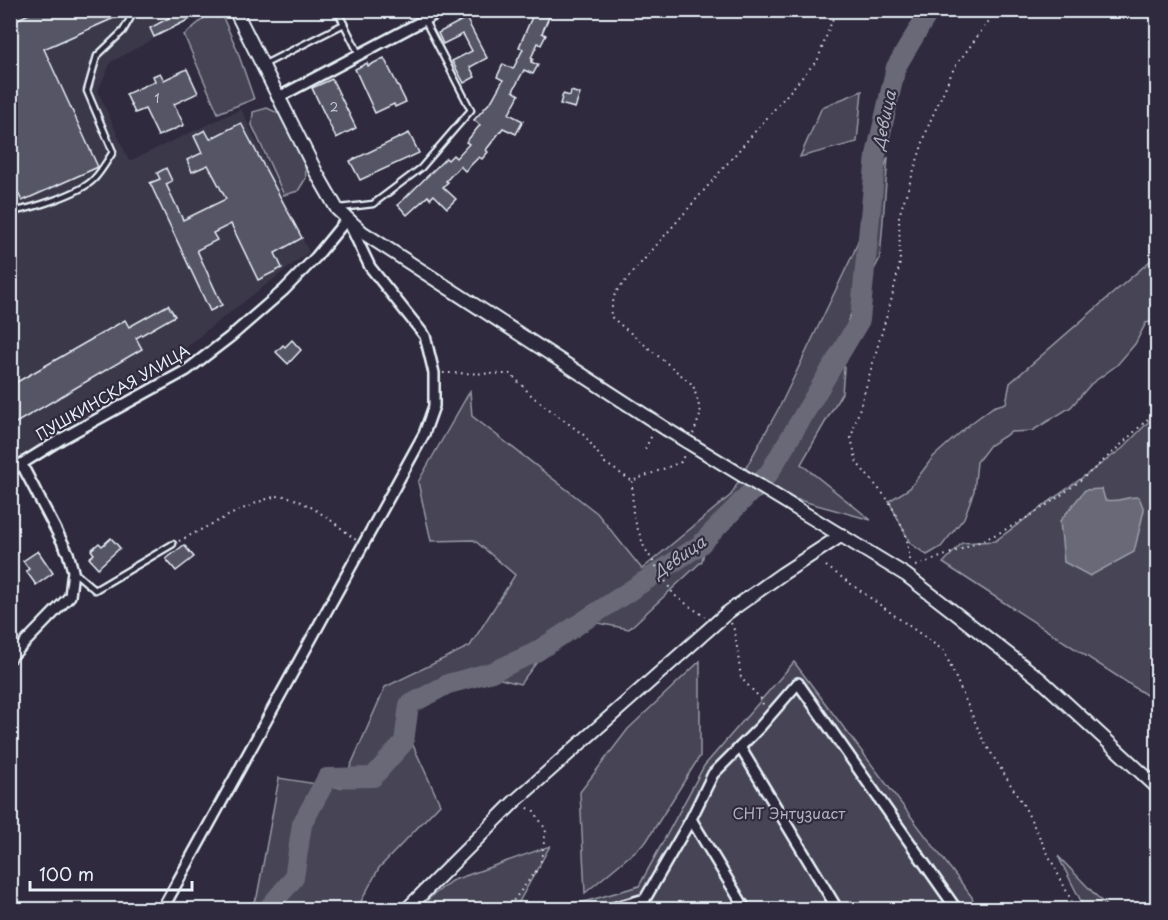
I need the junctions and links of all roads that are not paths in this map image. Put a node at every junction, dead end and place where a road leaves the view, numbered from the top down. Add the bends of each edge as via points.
1 (135, 10) edge
2 (235, 10) edge
3 (338, 10) edge
4 (443, 10) edge
5 (425, 20) junction
6 (344, 24) junction
7 (359, 55) junction
8 (263, 65) junction
9 (279, 97) junction
10 (337, 209) junction
11 (10, 212) edge
12 (347, 219) junction
13 (22, 465) junction
14 (10, 471) edge
15 (842, 535) junction
16 (173, 544) road end
17 (73, 571) junction
18 (10, 658) edge
19 (740, 747) junction
20 (1158, 788) edge
21 (691, 819) junction
22 (645, 899) junction
23 (162, 909) edge
24 (406, 909) edge
25 (606, 909) edge
26 (651, 909) edge
27 (746, 909) edge
28 (838, 909) edge
29 (957, 909) edge

1 - 11 lane via 123,31 97,56 87,90 114,152 93,181 60,198
2 - 8 street
3 - 6 lane
4 - 5 street
5 - 7 street
5 - 10 lane via 471,110 421,168 373,204
6 - 7 lane
6 - 8 lane
7 - 9 street
8 - 9 street
9 - 10 street
10 - 12 street
12 - 13 street, ПУШКИНСКАЯ УЛИЦА via 284,290 230,337 186,370
12 - 15 street, bridge via 660,430
12 - 23 street via 370,267 425,336 434,373 434,406 424,434
13 - 14 street, ПУШКИНСКАЯ УЛИЦА
13 - 17 street via 68,553
15 - 20 street via 906,575 1040,679
15 - 24 street via 727,614 514,802
16 - 17 lane via 95,590
17 - 18 street via 70,596
19 - 21 street via 713,774
19 - 28 street
19 - 29 street via 798,683
21 - 22 street
21 - 27 street
22 - 25 street
22 - 26 street

